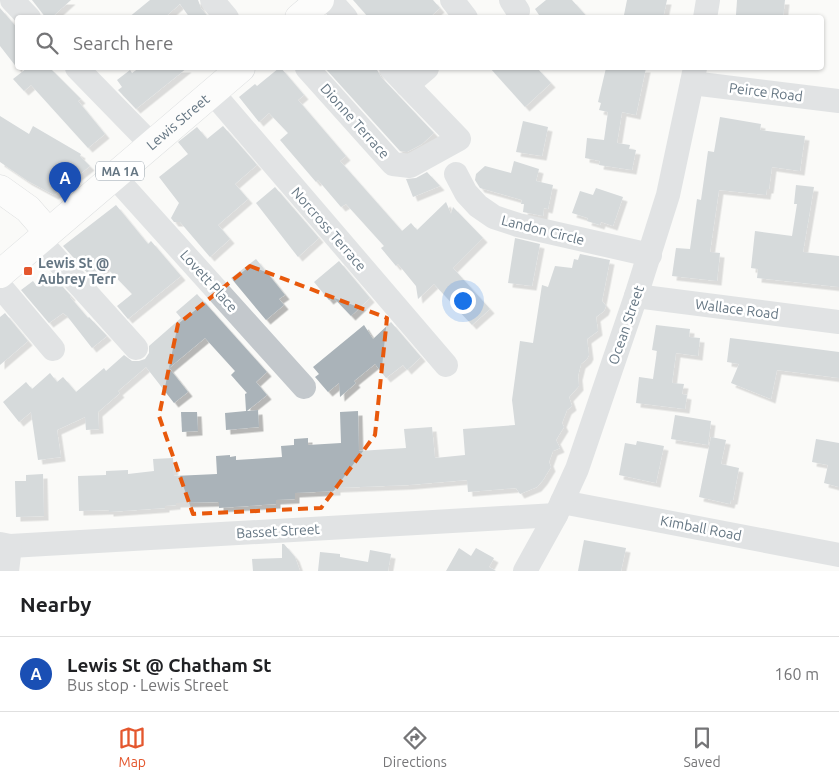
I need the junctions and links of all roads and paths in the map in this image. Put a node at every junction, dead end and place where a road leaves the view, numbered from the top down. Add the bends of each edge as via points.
1 (12, 0) edge
2 (212, 0) edge
3 (320, 0) edge
4 (330, 0) edge
5 (452, 0) edge
6 (708, 0) edge
7 (26, 15) edge
8 (225, 15) edge
9 (302, 15) edge
10 (343, 15) edge
11 (464, 15) edge
12 (706, 15) edge
13 (79, 70) edge
14 (239, 70) edge
15 (310, 70) edge
16 (393, 70) edge
17 (425, 70) edge
18 (694, 76) edge
19 (407, 85) junction
20 (212, 92) junction
21 (839, 101) edge
22 (151, 144) junction
23 (456, 174) dead end
24 (114, 176) junction
25 (0, 189) edge
26 (44, 236) junction
27 (650, 255) junction
28 (0, 274) edge
29 (0, 286) edge
30 (636, 296) junction
31 (839, 322) edge
32 (136, 348) dead end
33 (53, 349) dead end
34 (446, 365) dead end
35 (304, 387) dead end
36 (559, 509) junction
37 (5, 545) edge
38 (839, 555) edge
39 (7, 571) edge
40 (525, 571) edge

1 - 7 street
2 - 8 street
3 - 9 main road
4 - 10 street
5 - 11 street
6 - 12 street
13 - 22 street
14 - 20 main road, Lewis Street / MA 1A
15 - 19 street, Dionne Terrace via 393,164 410,166 460,139
16 - 19 street
17 - 19 street
18 - 21 street, Peirce Road
18 - 27 street, Ocean Street via 670,187
20 - 22 main road, Lewis Street / MA 1A
20 - 34 street, Norcross Terrace
22 - 24 main road, Lewis Street / MA 1A
23 - 27 street, Landon Circle via 466,193 494,217
24 - 26 main road, Lewis Street / MA 1A
24 - 35 street, Lovett Place
25 - 26 main road via 28,209
26 - 28 main road, Lewis Street / MA 1A
26 - 32 street
27 - 30 street, Ocean Street
29 - 33 street
30 - 31 street, Wallace Road
30 - 36 street, Ocean Street
36 - 37 street, Basset Street
36 - 38 street, Kimball Road
36 - 40 street, Ocean Street
37 - 39 street

